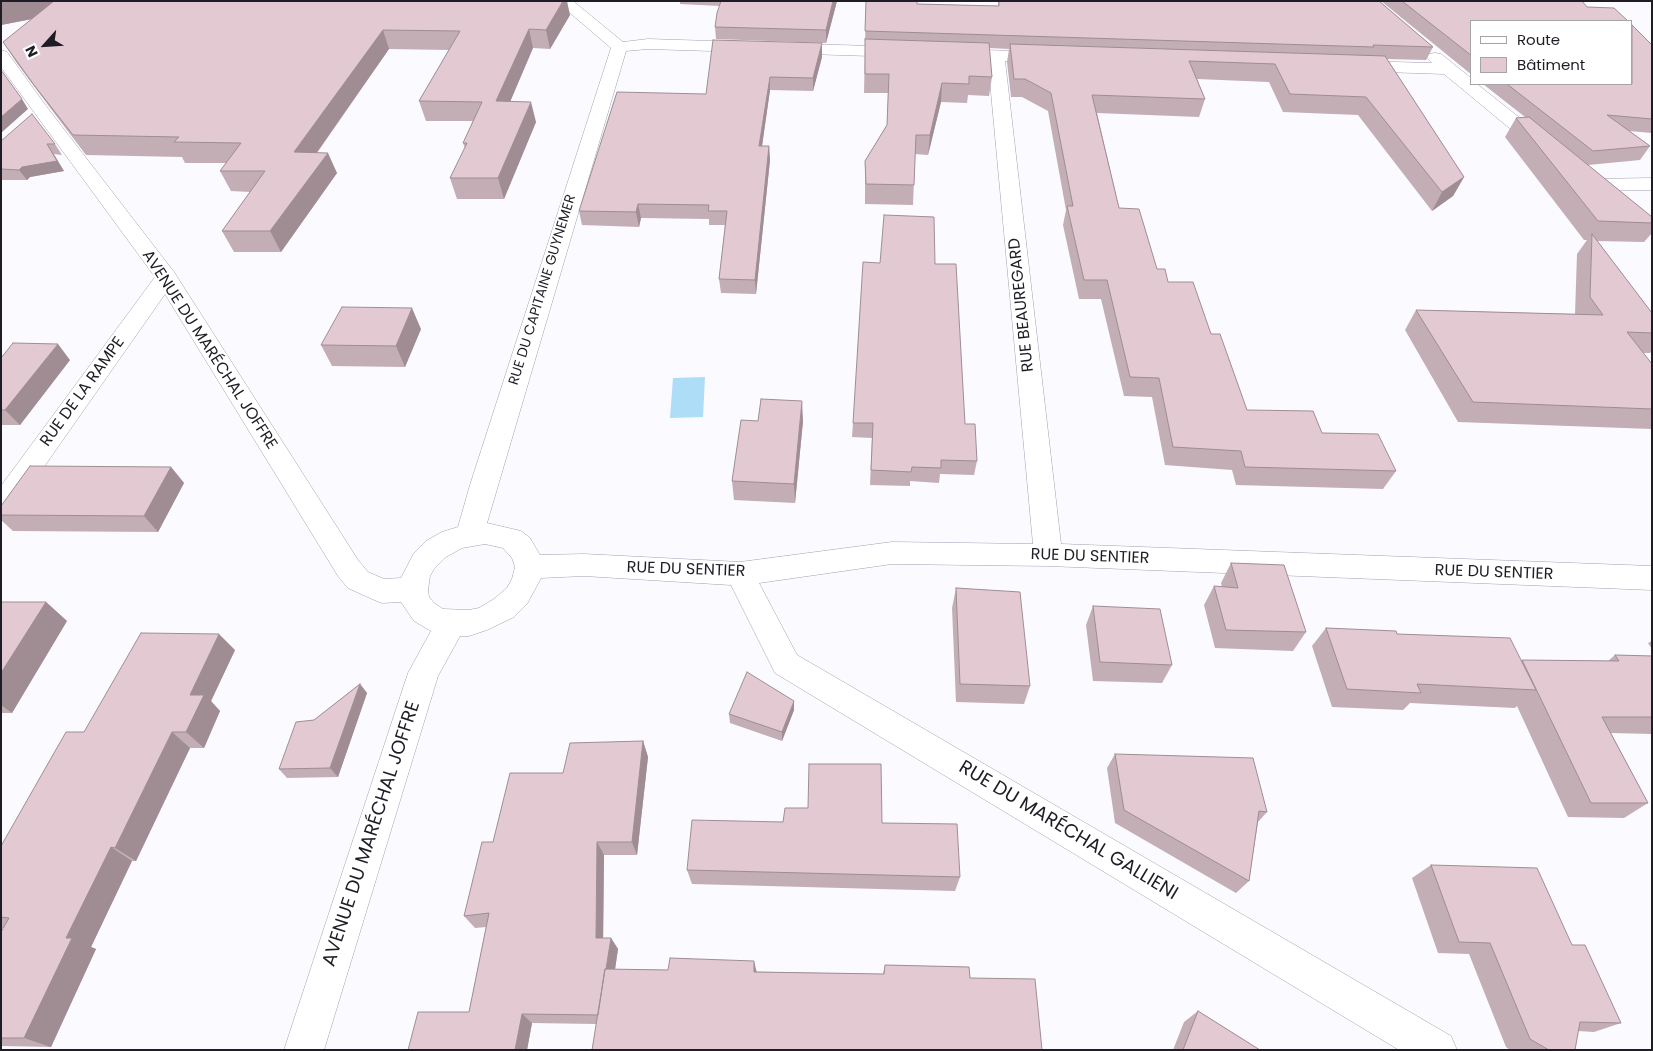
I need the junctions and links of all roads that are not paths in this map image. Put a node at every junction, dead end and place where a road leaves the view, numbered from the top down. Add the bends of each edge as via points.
1 (563, 1) edge
2 (619, 47) junction
3 (1426, 50) edge
4 (916, 53) edge
5 (936, 53) edge
6 (1, 55) edge
7 (996, 55) junction
8 (1064, 57) edge
9 (1340, 65) edge
10 (1448, 68) junction
11 (1554, 154) edge
12 (1577, 173) edge
13 (1652, 184) edge
14 (1592, 185) junction
15 (1614, 203) edge
16 (166, 278) junction
17 (1, 507) edge
18 (470, 534) junction
19 (1048, 555) junction
20 (529, 567) junction
21 (740, 574) junction
22 (1652, 578) edge
23 (413, 590) junction
24 (450, 623) junction
25 (304, 1050) edge
26 (1437, 1050) edge

1 - 2 street
2 - 4 street via 648,44
2 - 18 street, RUE DU CAPITAINE GUYNEMER
3 - 10 street
5 - 7 street
6 - 16 street, AVENUE DU MARÉCHAL JOFFRE via 33,116
7 - 8 street
7 - 19 street, RUE BEAUREGARD
9 - 10 street
10 - 11 street
12 - 14 street
13 - 14 street
14 - 15 street
16 - 17 street, RUE DE LA RAMPE
16 - 23 street, AVENUE DU MARÉCHAL JOFFRE via 358,580 382,591
18 - 20 street via 485,533 511,539 523,551
18 - 23 street via 436,549 416,575
19 - 21 street, RUE DU SENTIER via 892,553
19 - 22 street, RUE DU SENTIER
20 - 21 street, RUE DU SENTIER via 584,565
20 - 24 street via 518,596 504,608 469,623
21 - 26 street, RUE DU MARÉCHAL GALLIENI via 786,664
23 - 24 street via 416,602 424,612 436,620
24 - 25 street, AVENUE DU MARÉCHAL JOFFRE via 424,673

